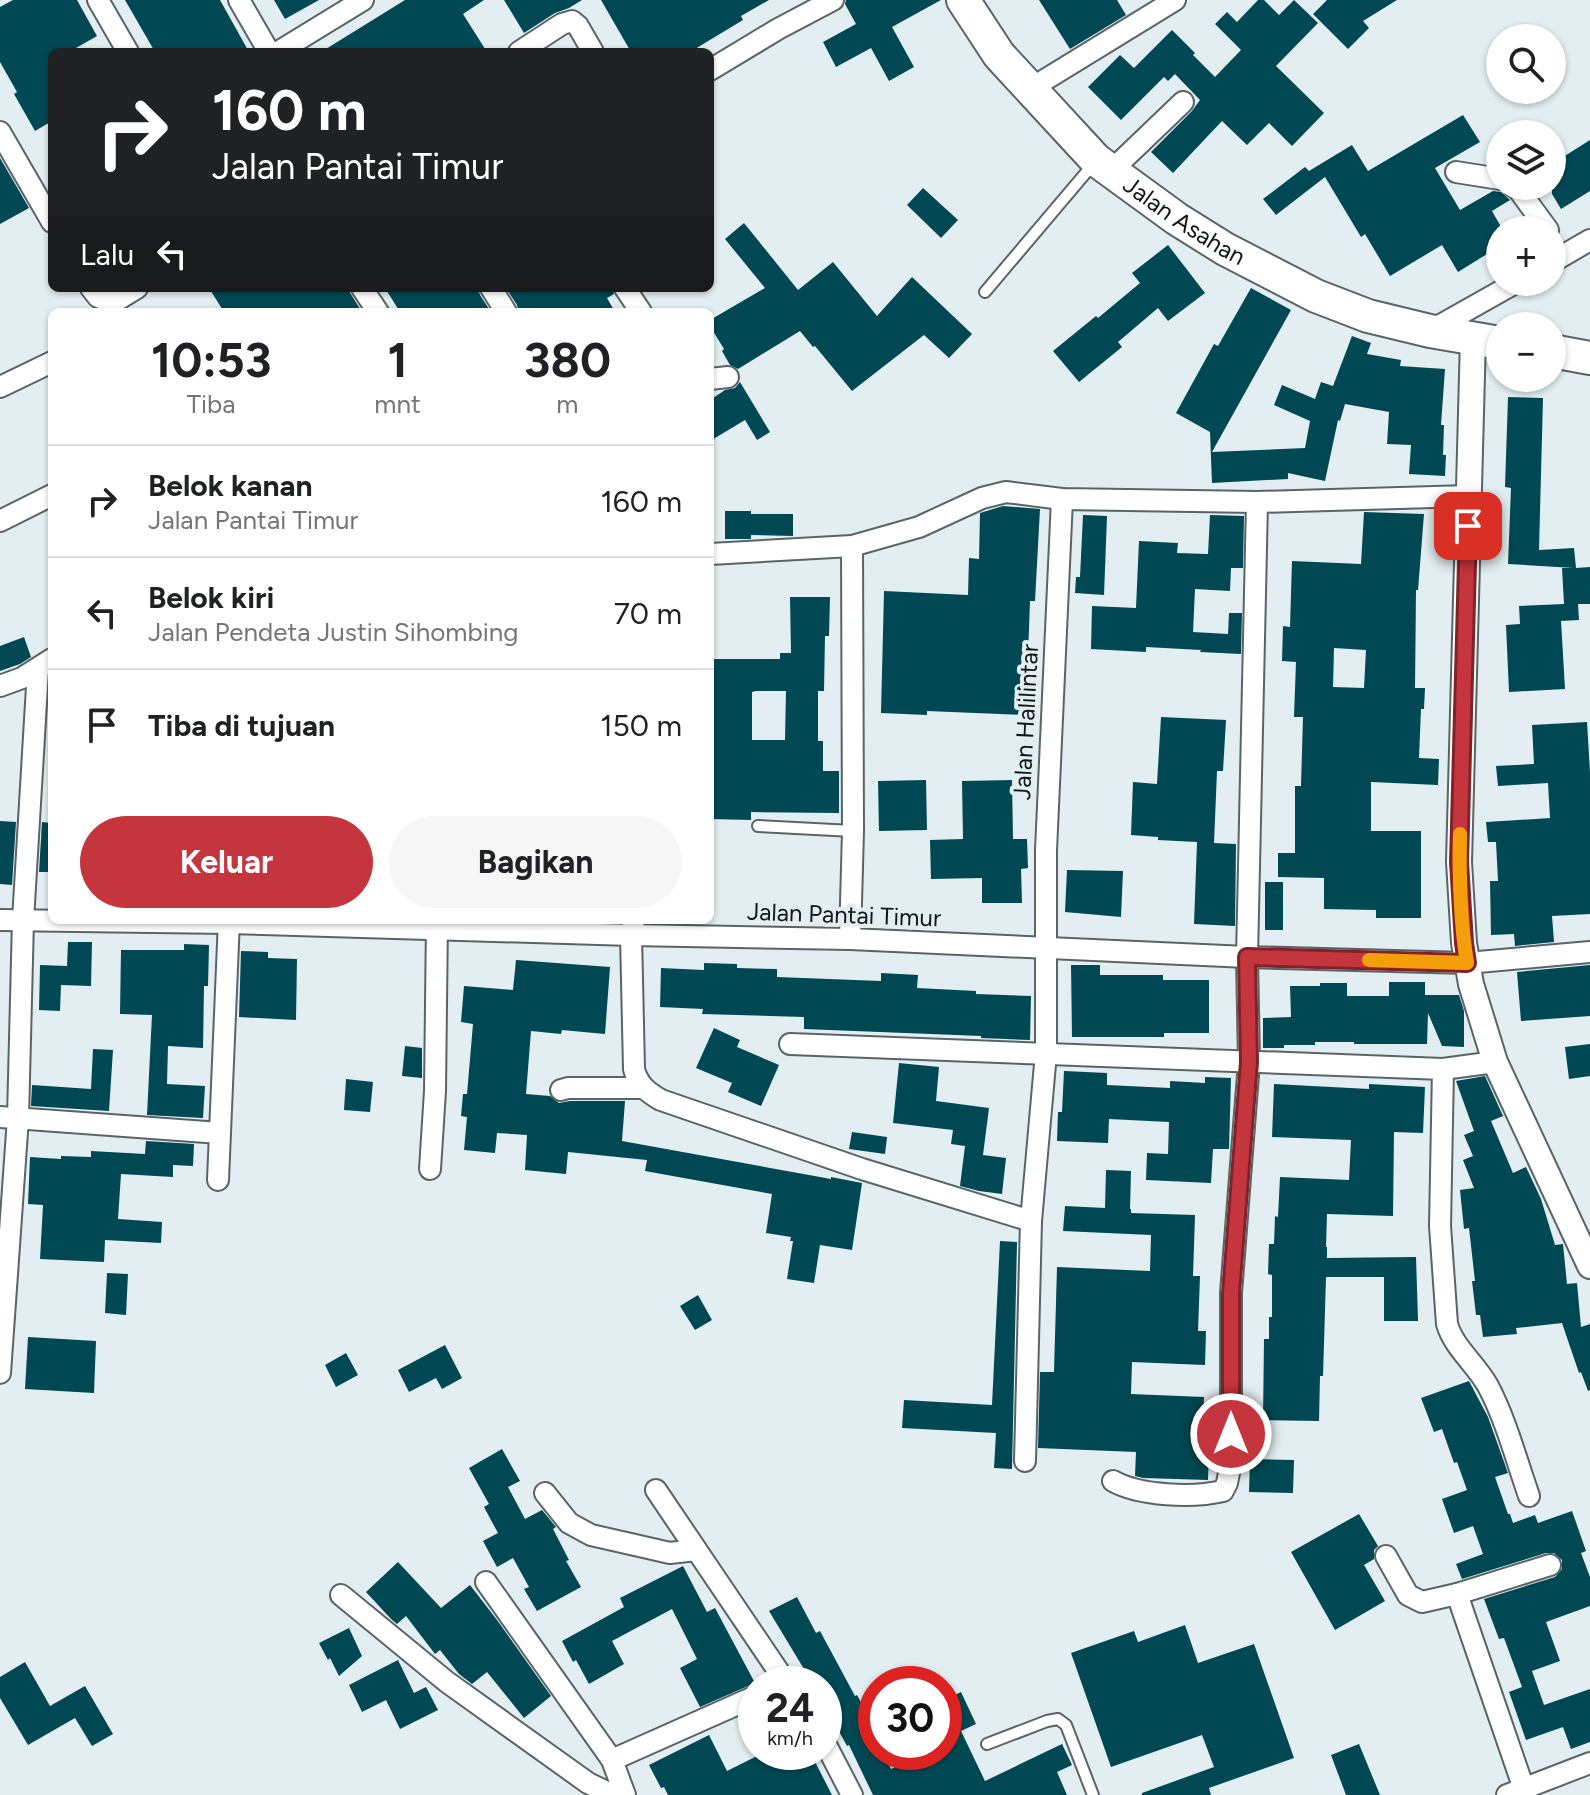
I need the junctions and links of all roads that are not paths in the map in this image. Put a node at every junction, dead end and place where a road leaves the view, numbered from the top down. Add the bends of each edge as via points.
1 (98, 0) edge
2 (239, 0) edge
3 (363, 0) edge
4 (833, 0) edge
5 (963, 0) edge
6 (1175, 0) edge
7 (126, 48) edge
8 (267, 48) edge
9 (285, 48) edge
10 (525, 48) edge
11 (591, 48) edge
12 (714, 68) edge
13 (1030, 89) junction
14 (1183, 102) dead end
15 (0, 132) edge
16 (1103, 166) junction
17 (1456, 172) dead end
18 (1486, 177) edge
19 (48, 209) edge
20 (1590, 240) edge
21 (1566, 254) edge
22 (94, 292) edge
23 (130, 292) edge
24 (985, 292) dead end
25 (1492, 296) edge
26 (109, 306) edge
27 (1430, 331) junction
28 (1486, 340) edge
29 (1486, 349) edge
30 (1566, 354) edge
31 (1590, 358) edge
32 (48, 364) edge
33 (0, 387) edge
34 (1469, 496) junction
35 (48, 497) edge
36 (1062, 499) junction
37 (1257, 502) junction
38 (0, 521) edge
39 (852, 546) junction
40 (714, 554) edge
41 (45, 664) edge
42 (0, 686) edge
43 (758, 826) dead end
44 (853, 831) junction
45 (0, 920) edge
46 (23, 920) junction
47 (48, 920) edge
48 (229, 924) edge
49 (437, 924) edge
50 (632, 928) edge
51 (850, 939) junction
52 (1045, 948) junction
53 (1590, 952) edge
54 (1247, 957) junction
55 (1467, 963) junction
56 (790, 1044) dead end
57 (1046, 1053) junction
58 (1249, 1062) junction
59 (1495, 1062) junction
60 (1443, 1069) junction
61 (643, 1088) junction
62 (561, 1090) dead end
63 (9, 1118) edge
64 (220, 1133) junction
65 (430, 1169) dead end
66 (218, 1180) dead end
67 (1031, 1221) junction
68 (1590, 1266) edge
69 (0, 1373) edge
70 (1025, 1461) dead end
71 (1113, 1481) dead end
72 (656, 1490) dead end
73 (545, 1493) dead end
74 (1529, 1496) dead end
75 (696, 1550) junction
76 (1386, 1556) dead end
77 (1550, 1565) dead end
78 (486, 1582) dead end
79 (1457, 1594) junction
80 (341, 1595) dead end
81 (774, 1666) edge
82 (738, 1704) edge
83 (987, 1744) dead end
84 (612, 1760) junction
85 (1590, 1763) edge
86 (839, 1770) edge
87 (1519, 1793) edge
88 (613, 1795) edge
89 (625, 1795) edge
90 (852, 1795) edge
91 (1093, 1795) edge

1 - 7 street
2 - 8 street
3 - 9 street
4 - 12 street
5 - 13 main road, Jalan Asahan via 999,55
6 - 13 street
10 - 11 street via 572,21
13 - 16 main road, Jalan Asahan
14 - 16 street
15 - 19 street
16 - 24 lane
16 - 27 main road, Jalan Asahan via 1225,249 1316,296
17 - 18 street
20 - 21 street
22 - 26 street
23 - 26 street
25 - 27 street
27 - 28 main road, Jalan Asahan
29 - 34 street
30 - 31 main road
32 - 33 street
34 - 37 street
34 - 55 street via 1459,862
35 - 38 street
36 - 37 street
36 - 39 street via 994,494 919,527
36 - 52 street, Jalan Halilintar
37 - 54 street
39 - 40 street
39 - 44 street
41 - 42 street
41 - 46 street
43 - 44 lane
44 - 51 street
45 - 46 street, Jalan Pantai Timur
46 - 47 street, Jalan Pantai Timur
46 - 63 street
48 - 64 street
49 - 50 street, Jalan Pantai Timur
49 - 65 street
50 - 51 street, Jalan Pantai Timur
50 - 61 street via 634,1069
51 - 52 street, Jalan Pantai Timur
52 - 54 street, Jalan Pantai Timur
52 - 57 street, Jalan Halilintar
53 - 55 street, Jalan Pantai Timur
54 - 55 street, Jalan Pantai Timur
54 - 58 street
55 - 59 street
56 - 57 street
57 - 58 street
57 - 67 street, Jalan Halilintar
58 - 60 street
58 - 71 street via 1231,1293 1227,1483 1223,1491 1213,1493 1163,1494
59 - 60 street
59 - 68 street
60 - 74 street via 1440,1226 1447,1324 1498,1406
61 - 62 street
61 - 67 street via 661,1100 862,1169
63 - 64 street
63 - 69 street
64 - 66 street
67 - 70 street, Jalan Halilintar
72 - 75 street
73 - 75 street via 569,1523 591,1535 670,1553
75 - 81 street
76 - 79 street via 1415,1600
77 - 79 street
78 - 84 street
79 - 87 street
80 - 88 street via 447,1682 588,1783
82 - 84 street
83 - 91 lane via 1058,1719 1066,1725
84 - 89 street
85 - 87 street
86 - 90 street

